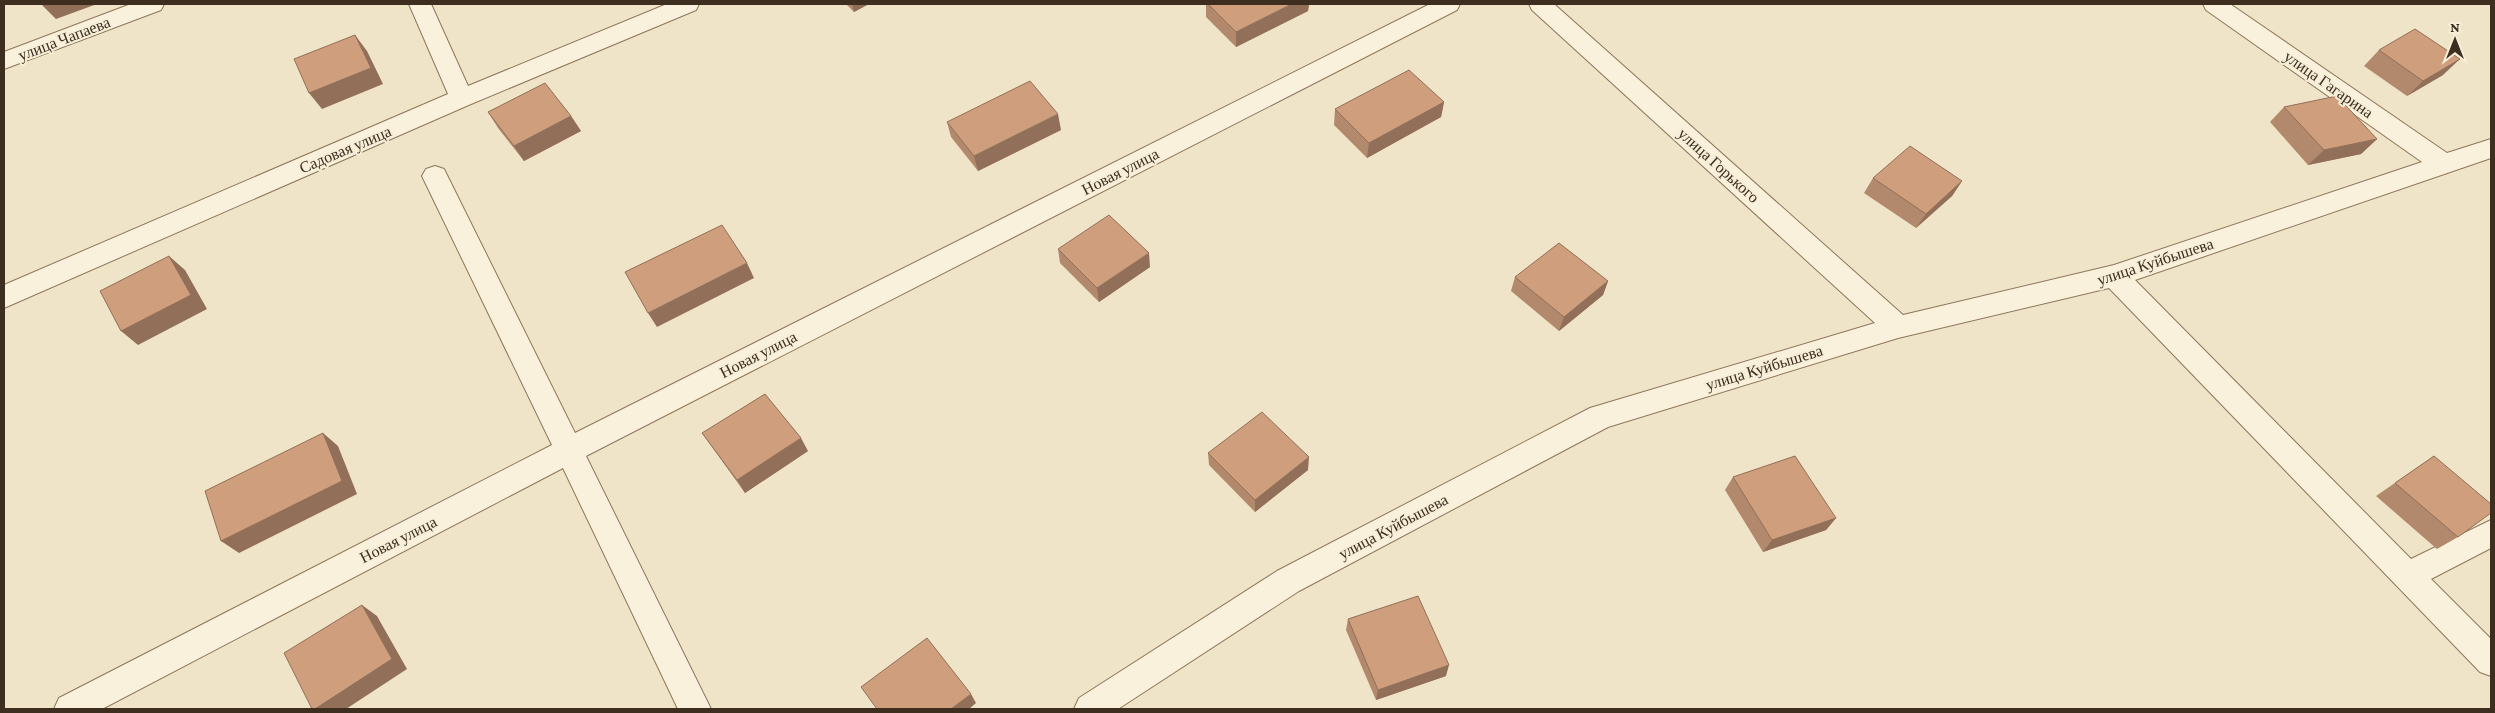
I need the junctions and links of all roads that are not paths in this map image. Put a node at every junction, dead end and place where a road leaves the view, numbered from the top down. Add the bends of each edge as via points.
1 (153, 4) edge
2 (420, 4) edge
3 (688, 4) edge
4 (1449, 4) edge
5 (1540, 4) edge
6 (2214, 4) edge
7 (4, 61) edge
8 (462, 98) junction
9 (2491, 148) edge
10 (2444, 164) junction
11 (435, 176) dead end
12 (2114, 276) junction
13 (4, 297) edge
14 (1898, 327) junction
15 (568, 451) junction
16 (2491, 534) edge
17 (2407, 576) junction
18 (2491, 661) edge
19 (70, 709) edge
20 (695, 709) edge
21 (1090, 709) edge

1 - 7 street, улица Чапаева
2 - 8 street
3 - 8 street, Садовая улица
4 - 15 street, Новая улица
5 - 14 street, улица Горького
6 - 10 street, улица Гагарина
8 - 13 street, Садовая улица
9 - 10 street, улица Куйбышева
10 - 12 street, улица Куйбышева
11 - 15 street
12 - 14 street, улица Куйбышева
12 - 17 street
14 - 21 street, улица Куйбышева via 1600,418 1288,581
15 - 19 street, Новая улица
15 - 20 street
16 - 17 street
17 - 18 street

